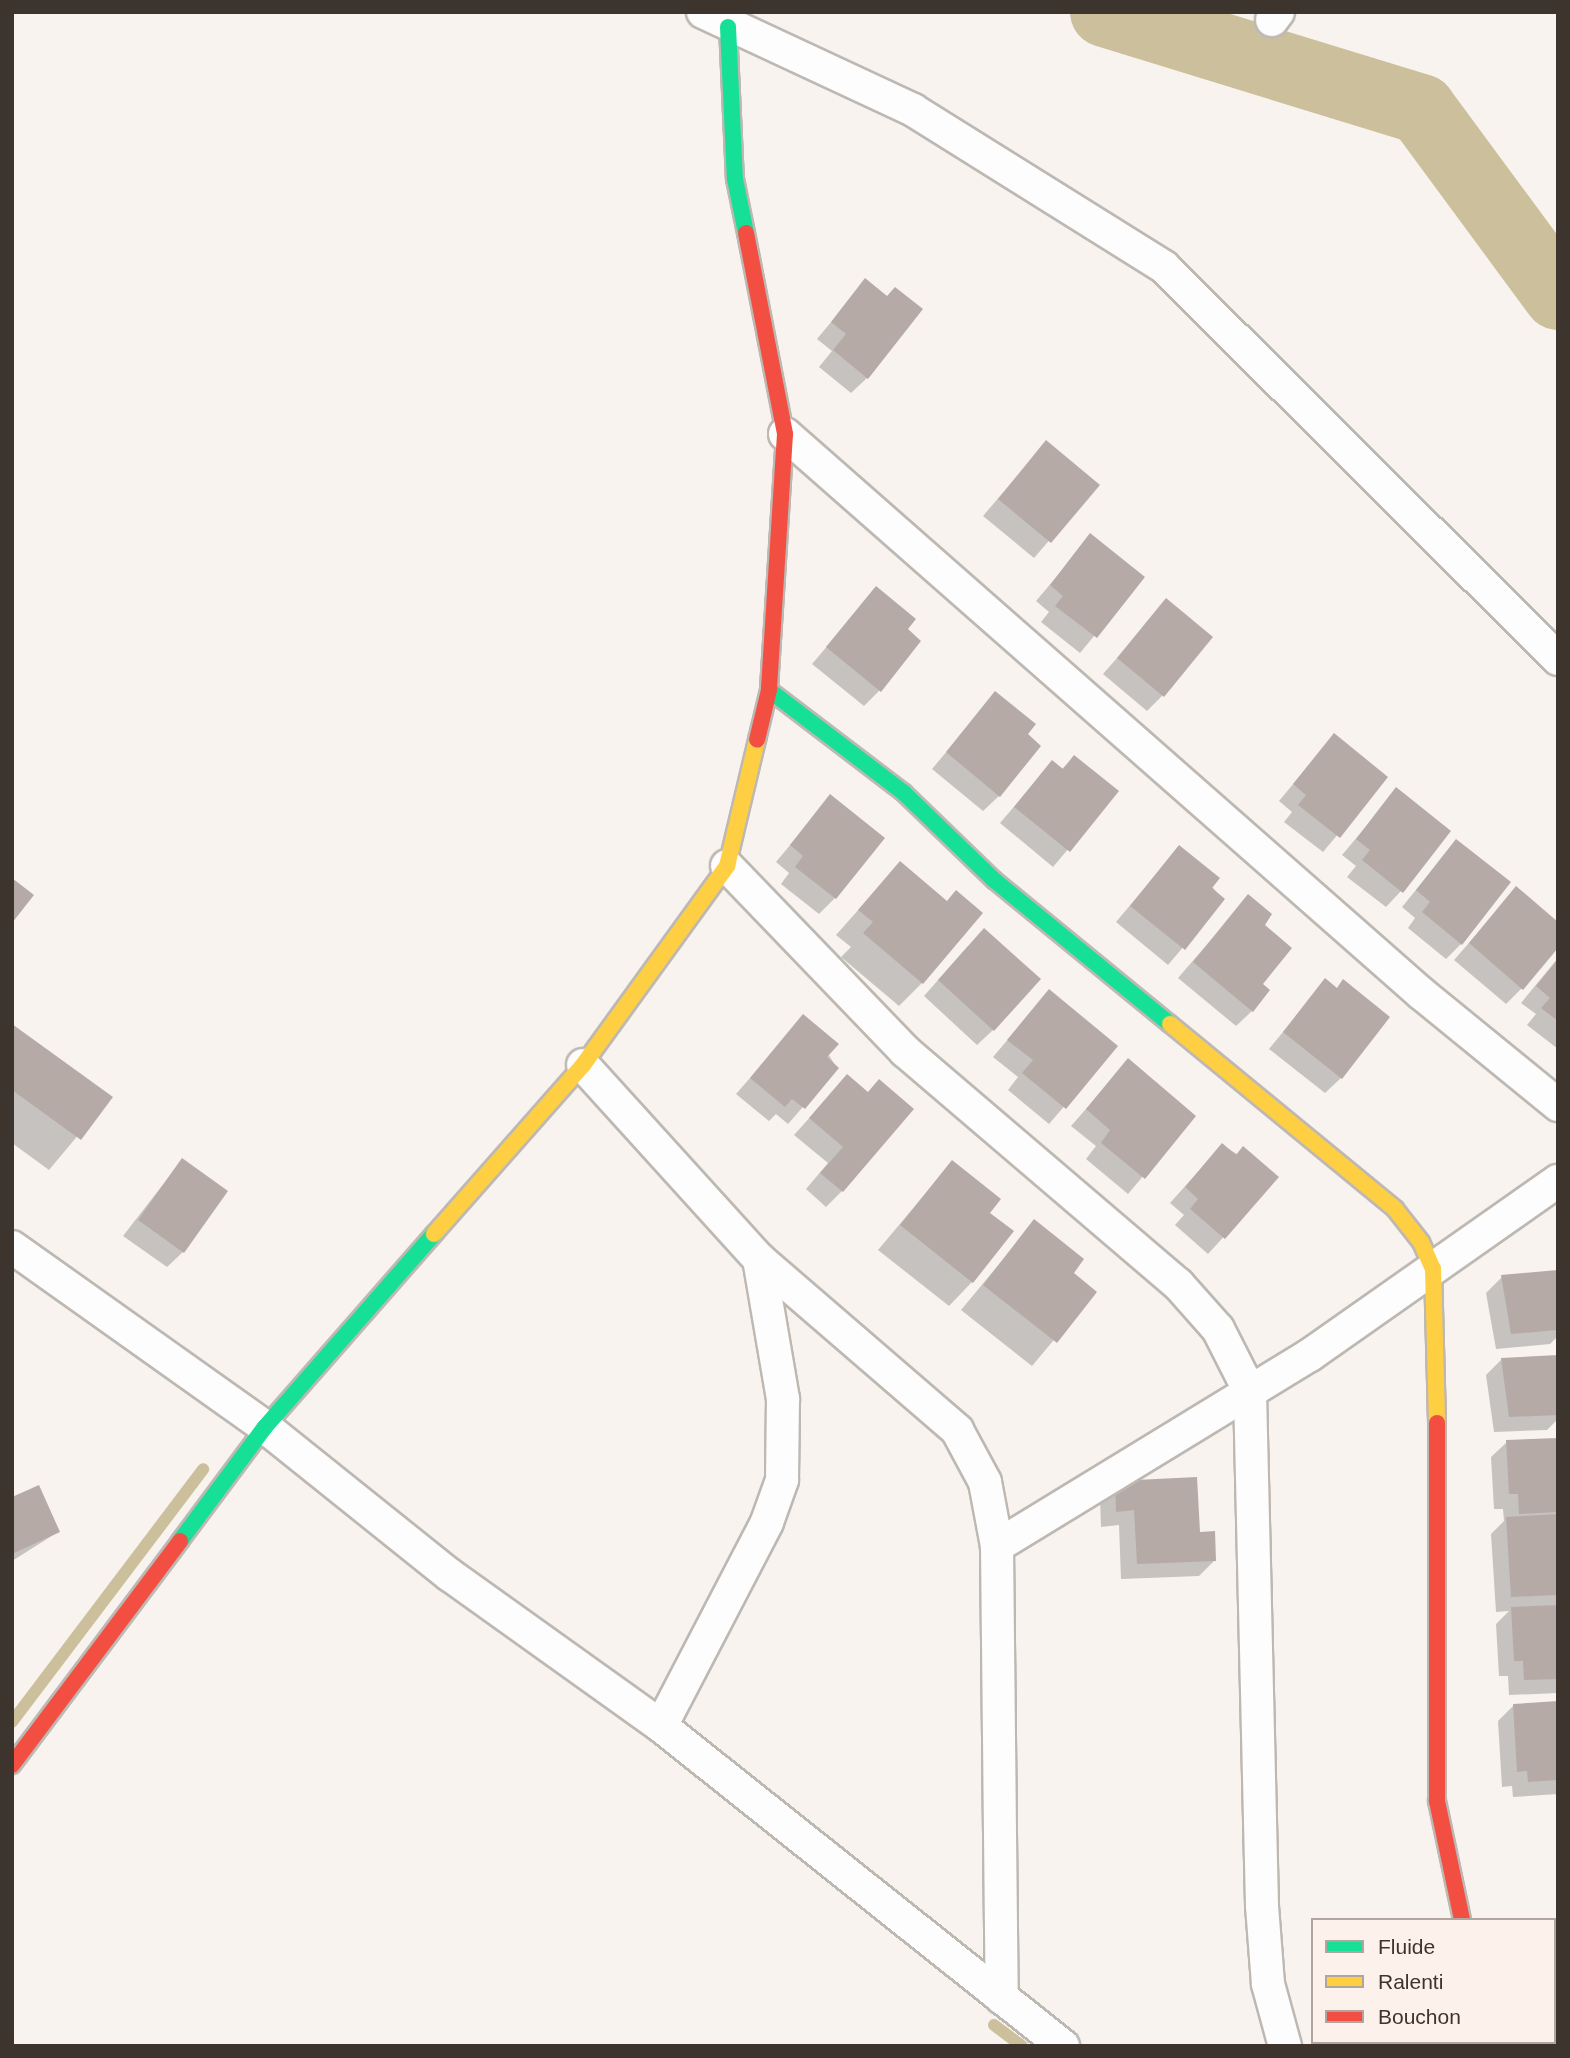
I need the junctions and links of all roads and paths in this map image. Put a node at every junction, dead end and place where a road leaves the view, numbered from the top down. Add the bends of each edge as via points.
1 (715, 20) edge
2 (785, 434) junction
3 (1558, 659) edge
4 (769, 690) junction
5 (727, 866) junction
6 (583, 1065) junction
7 (1558, 1105) edge
8 (1558, 1181) edge
9 (12, 1247) edge
10 (759, 1259) junction
11 (1433, 1269) junction
12 (1250, 1392) junction
13 (265, 1427) junction
14 (997, 1546) junction
15 (661, 1726) junction
16 (12, 1765) edge
17 (1462, 1918) edge
18 (1002, 1998) junction
19 (1063, 2046) edge
20 (1285, 2046) edge

1 - 2 street via 735,179
1 - 3 street via 913,110 1164,267
2 - 4 street
2 - 7 street via 1422,994
4 - 5 street
4 - 11 street via 904,793 994,880 1395,1209
5 - 6 street
5 - 12 street via 905,1051 1178,1284 1218,1329
6 - 10 street
6 - 13 street
8 - 11 street
9 - 13 street
10 - 14 street via 957,1430 985,1482
10 - 15 street via 783,1399 782,1480 767,1522
11 - 12 street
11 - 17 street via 1437,1801
12 - 14 street
12 - 20 street via 1262,1906 1268,1984
13 - 15 street via 450,1576
13 - 16 street
14 - 18 street
15 - 18 street
18 - 19 street

